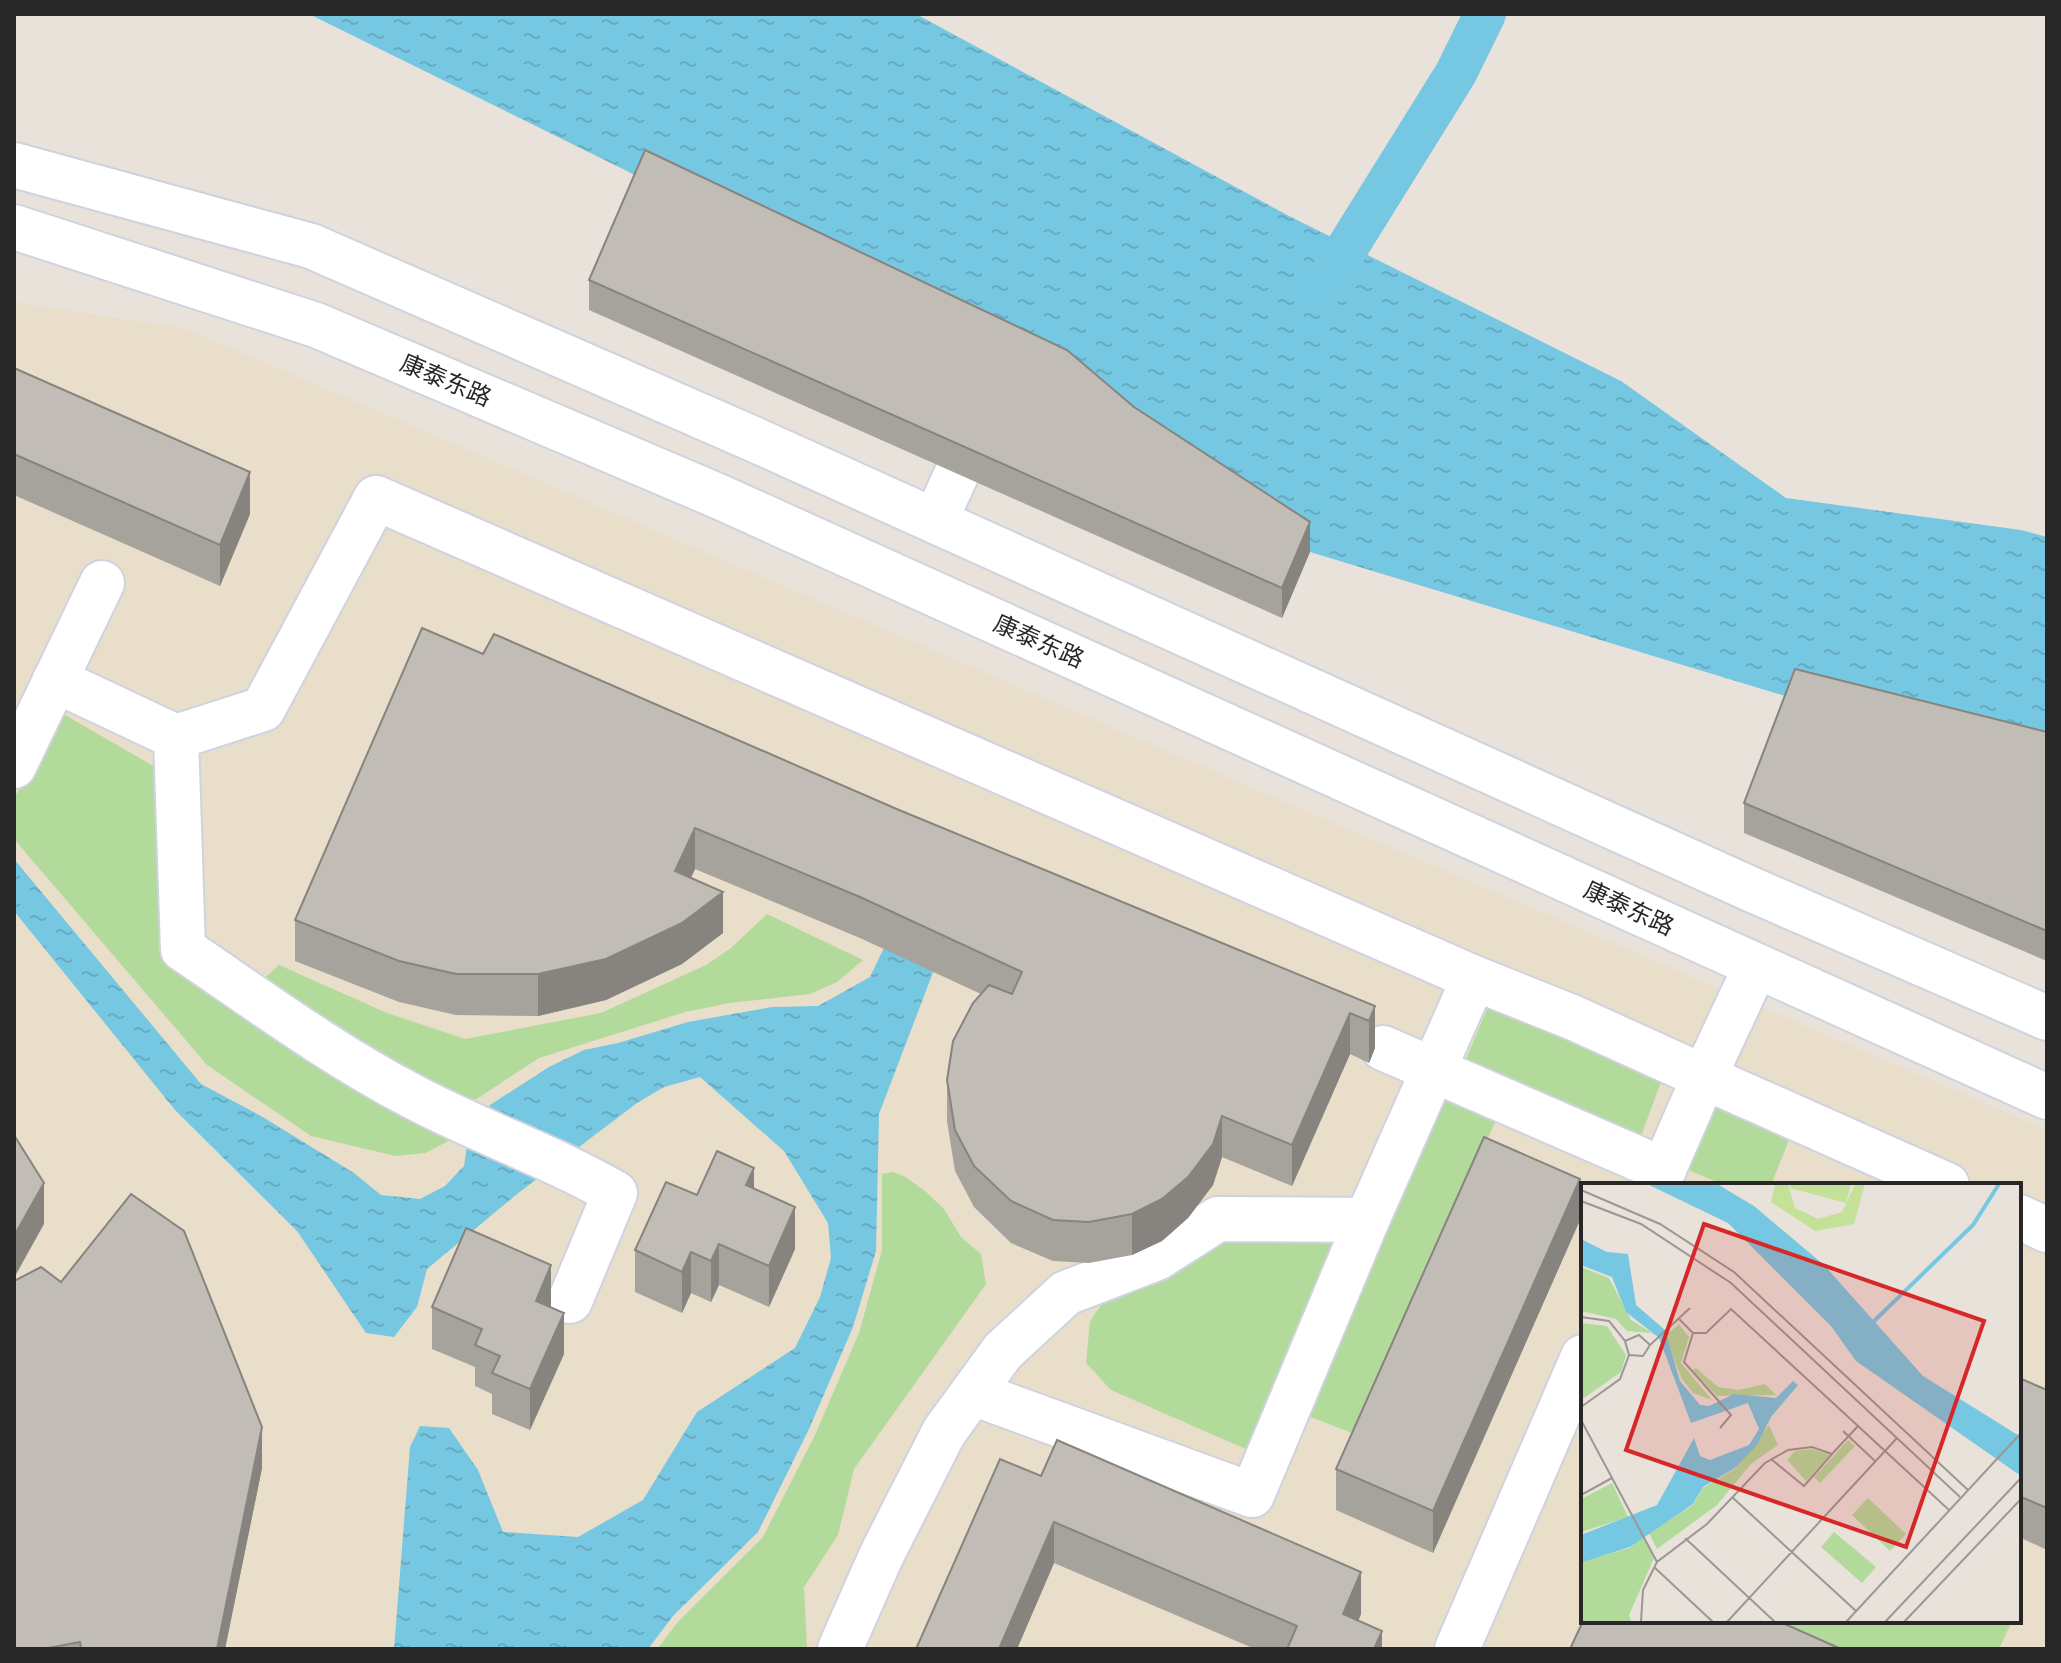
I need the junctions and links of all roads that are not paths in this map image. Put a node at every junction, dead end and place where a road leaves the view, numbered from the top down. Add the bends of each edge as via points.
1 (14, 165) edge
2 (14, 227) edge
3 (957, 473) edge
4 (935, 521) junction
5 (102, 583) dead end
6 (55, 680) junction
7 (176, 737) junction
8 (14, 766) edge
9 (1756, 966) junction
10 (1474, 978) junction
11 (2047, 1018) edge
12 (1383, 1048) dead end
13 (1434, 1070) junction
14 (1704, 1077) junction
15 (2047, 1097) edge
16 (1660, 1177) edge
17 (1942, 1183) edge
18 (2021, 1218) edge
19 (1367, 1220) junction
20 (2047, 1230) edge
21 (570, 1301) dead end
22 (1581, 1362) edge
23 (973, 1393) junction
24 (840, 1649) edge
25 (1457, 1649) edge

1 - 4 street via 311,246
2 - 9 street, 康泰东路 via 316,325 720,497
3 - 4 street
4 - 11 street
5 - 6 street
6 - 7 street
6 - 8 street
7 - 10 street via 263,709 376,498
7 - 21 street via 183,949 410,1095 615,1193
9 - 14 street
9 - 15 street, 康泰东路
10 - 13 street
10 - 14 street
12 - 13 street
13 - 16 street
13 - 19 street
14 - 16 street
14 - 17 street
18 - 20 street
19 - 23 street via 1218,1219 1157,1258 1066,1293 1003,1351
19 - 23 street via 1252,1495
22 - 25 street
23 - 24 street via 944,1432

